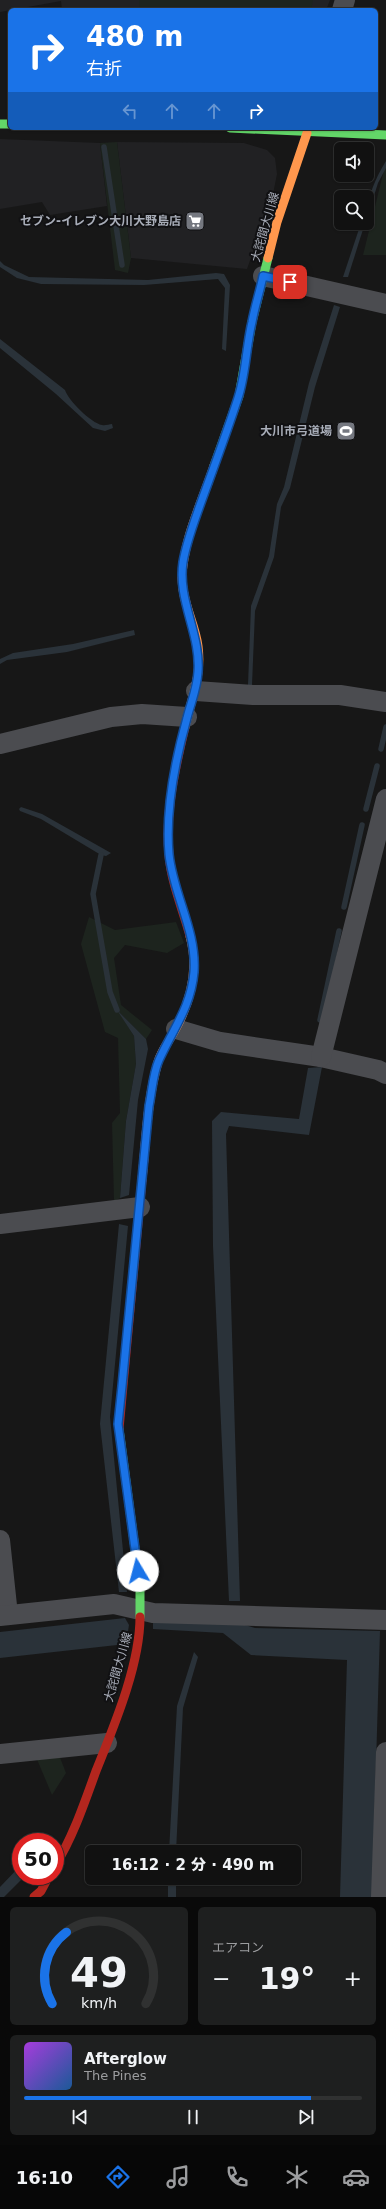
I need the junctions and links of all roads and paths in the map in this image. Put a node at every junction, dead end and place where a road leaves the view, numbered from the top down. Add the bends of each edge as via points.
1 (308, 130) edge
2 (386, 135) edge
3 (263, 276) junction
4 (386, 304) edge
5 (196, 691) junction
6 (386, 702) edge
7 (187, 717) junction
8 (0, 744) edge
9 (386, 799) edge
10 (176, 1029) junction
11 (321, 1057) junction
12 (386, 1074) edge
13 (140, 1207) junction
14 (0, 1224) edge
15 (0, 1540) edge
16 (141, 1610) junction
17 (4, 1616) edge
18 (386, 1620) edge
19 (107, 1743) junction
20 (386, 1752) edge
21 (0, 1754) edge
22 (64, 1851) edge
23 (44, 1885) edge
24 (34, 1897) edge
25 (380, 1897) edge

1 - 2 main road
1 - 3 main road, 大詫間大川線 via 277,222
3 - 4 street
3 - 5 main road, 大詫間大川線 via 239,396 183,560 185,600 198,646
5 - 6 street via 253,695 340,695
5 - 7 main road, 大詫間大川線
7 - 8 street via 142,714 111,717
7 - 10 main road, 大詫間大川線 via 172,784 168,832 169,857 193,948 194,972 189,999
9 - 11 street
10 - 11 street via 220,1042
10 - 13 main road, 大詫間大川線 via 158,1061 149,1106
11 - 12 street
13 - 14 street
13 - 16 main road, 大詫間大川線 via 118,1424
15 - 17 street
16 - 17 street via 114,1604
16 - 18 street via 153,1613
16 - 19 main road, 大詫間大川線 via 140,1636 133,1665
19 - 21 street
19 - 22 main road, 大詫間大川線
20 - 25 street
23 - 24 main road

